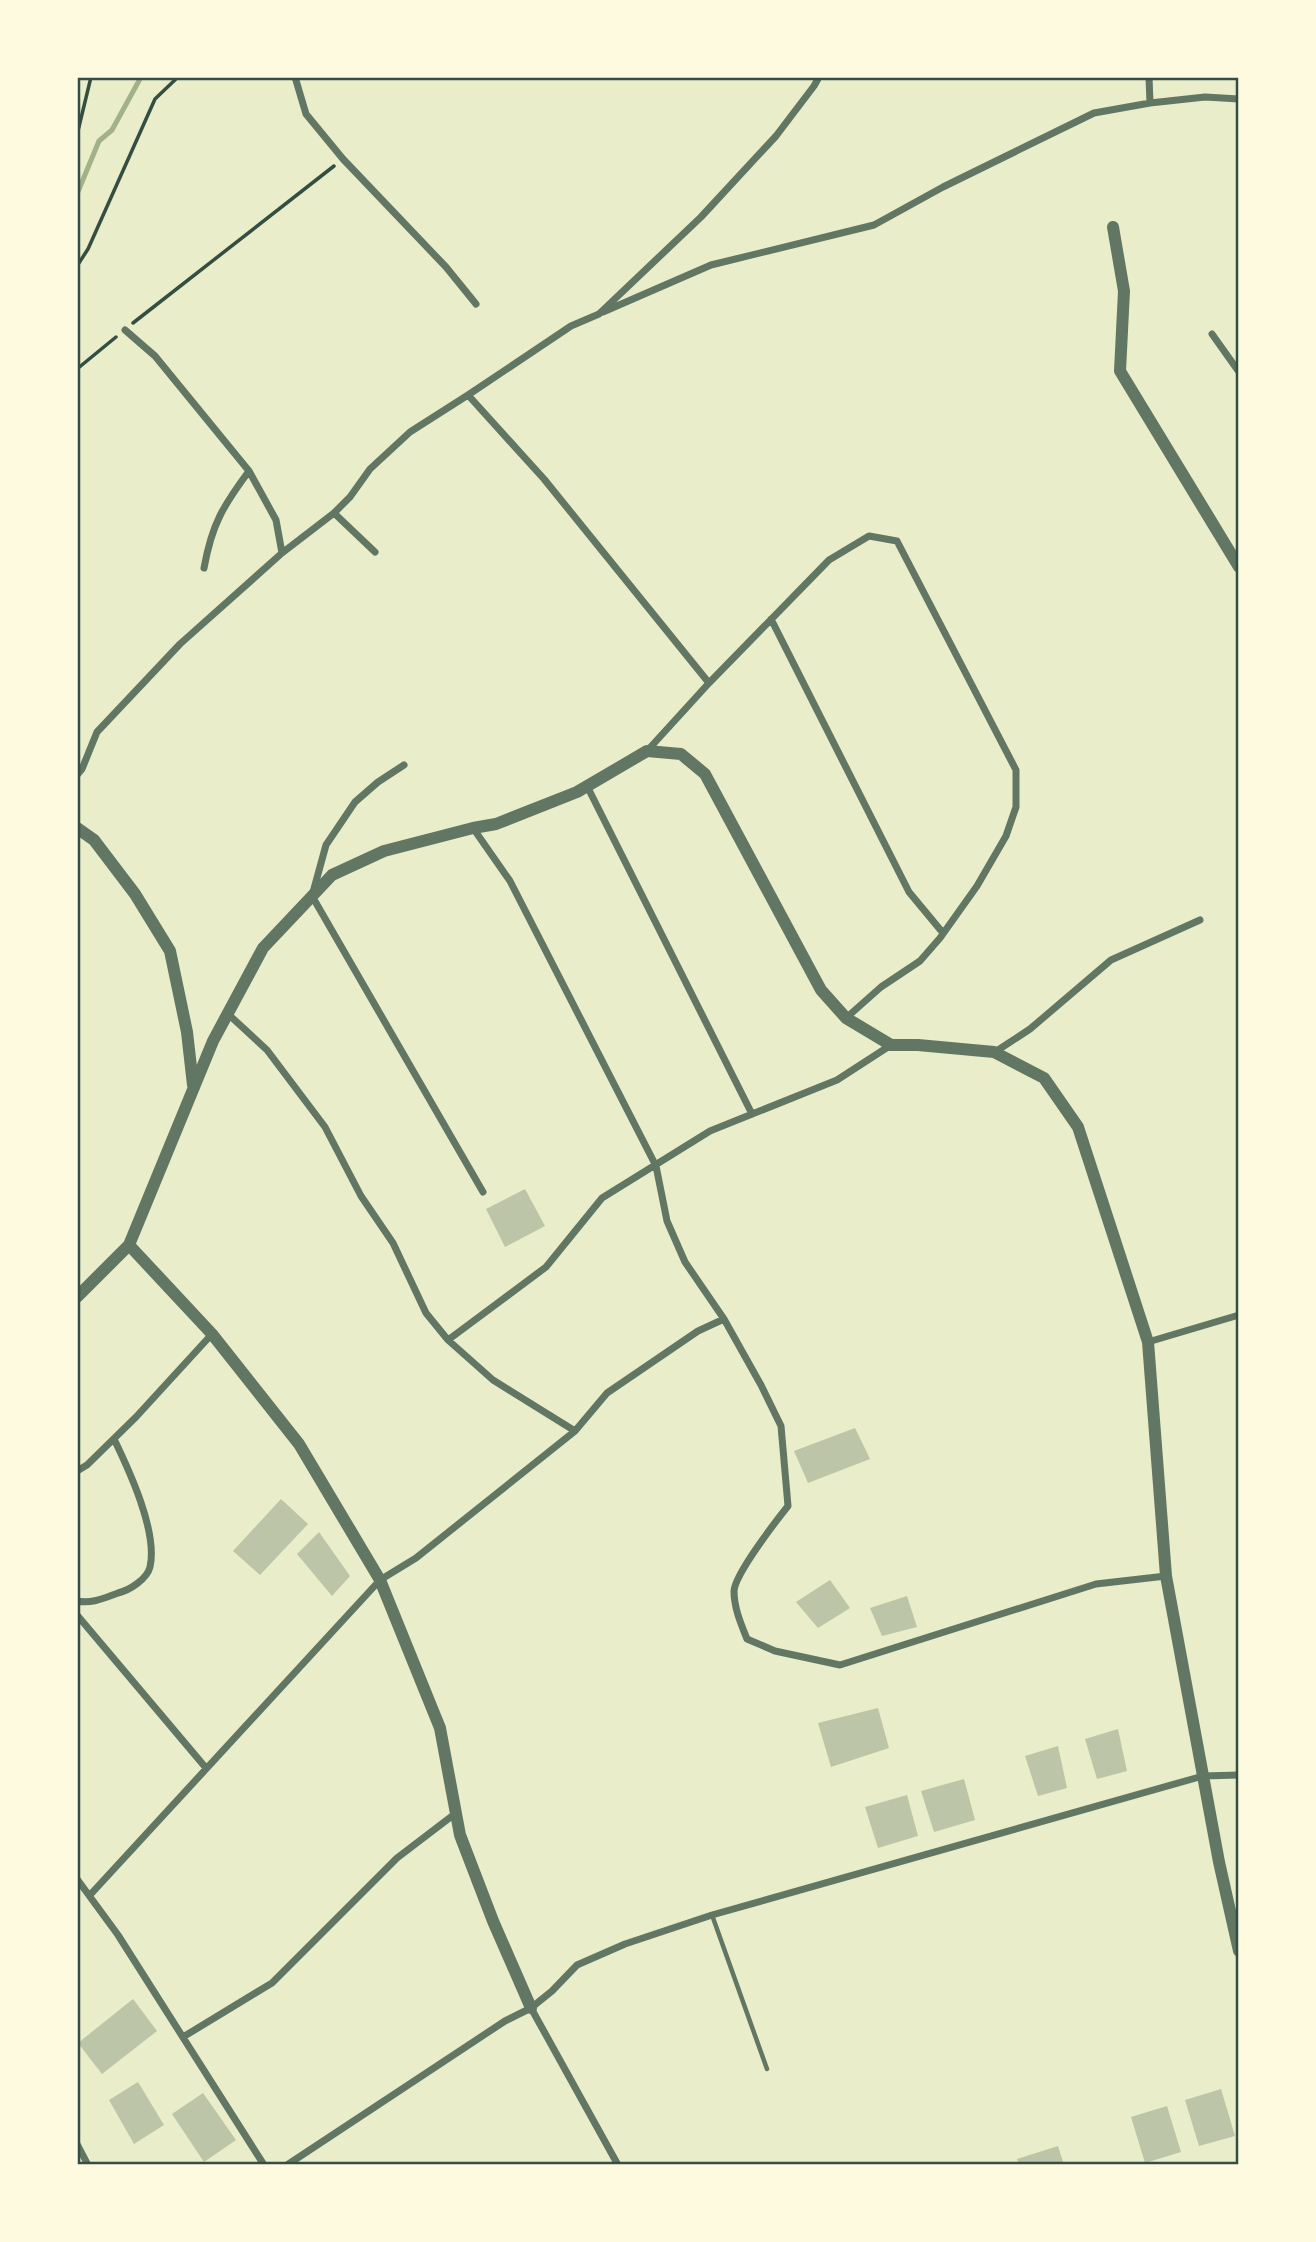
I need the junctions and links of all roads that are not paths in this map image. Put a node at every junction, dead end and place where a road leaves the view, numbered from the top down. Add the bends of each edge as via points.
1 (295, 77) edge
2 (819, 77) edge
3 (1149, 77) edge
4 (1239, 99) edge
5 (1150, 103) junction
6 (1113, 227) dead end
7 (476, 304) dead end
8 (598, 314) junction
9 (125, 330) road end
10 (1212, 334) dead end
11 (1239, 372) edge
12 (468, 395) junction
13 (249, 471) junction
14 (334, 513) junction
15 (375, 552) dead end
16 (282, 553) junction
17 (1239, 567) edge
18 (204, 568) dead end
19 (771, 619) junction
20 (709, 683) junction
21 (647, 751) junction
22 (404, 765) dead end
23 (77, 775) edge
24 (587, 786) junction
25 (77, 828) edge
26 (473, 828) junction
27 (312, 896) junction
28 (1200, 920) dead end
29 (943, 933) junction
30 (228, 1014) junction
31 (846, 1018) junction
32 (891, 1045) junction
33 (994, 1052) junction
34 (193, 1089) junction
35 (752, 1114) junction
36 (656, 1166) junction
37 (483, 1192) dead end
38 (129, 1245) junction
39 (77, 1297) edge
40 (1239, 1315) edge
41 (724, 1319) junction
42 (212, 1334) junction
43 (448, 1340) junction
44 (1148, 1342) junction
45 (575, 1430) junction
46 (114, 1438) junction
47 (77, 1471) edge
48 (1166, 1576) junction
49 (380, 1580) junction
50 (77, 1601) edge
51 (77, 1615) edge
52 (206, 1768) junction
53 (1239, 1775) edge
54 (1203, 1776) junction
55 (456, 1813) junction
56 (77, 1879) edge
57 (90, 1895) junction
58 (712, 1915) junction
59 (1239, 1951) edge
60 (531, 2008) junction
61 (183, 2037) junction
62 (767, 2069) dead end
63 (77, 2144) edge
64 (260, 2164) edge
65 (88, 2165) edge
66 (287, 2165) edge
67 (618, 2165) edge

1 - 7 street via 306,114
2 - 8 street via 776,136 701,217
3 - 5 street
4 - 5 street via 1205,97
5 - 8 street via 1094,113 874,225 711,265
6 - 17 street via 1124,291 1120,371
8 - 12 street via 571,326
9 - 13 street via 155,356
10 - 11 street
12 - 14 street via 410,432 370,469
12 - 20 street via 544,479
13 - 16 street via 276,520
13 - 18 street via 225,503 209,537
14 - 15 street
14 - 16 street
16 - 23 street via 130,695 97,732
19 - 20 street
19 - 29 street via 909,892
19 - 29 street via 829,560 869,536 897,541 1016,770 1016,807 1006,835
20 - 21 street
21 - 24 street
21 - 31 street via 681,754 705,774 821,990
22 - 27 street via 355,802 326,845
24 - 26 street via 496,824
24 - 35 street
25 - 34 street via 94,840 135,894 170,951
26 - 27 street via 384,851 332,875
26 - 36 street via 510,881
27 - 30 street via 263,948
27 - 37 street
28 - 33 street via 1111,961 1030,1029
29 - 31 street via 920,961
30 - 34 street
30 - 43 street via 267,1050 325,1127 361,1196 393,1243 426,1313
31 - 32 street
32 - 33 street
32 - 35 street via 837,1080
33 - 44 street via 1044,1078 1078,1127
34 - 38 street
35 - 36 street via 710,1131
36 - 41 street via 667,1221 685,1262
36 - 43 street via 602,1198 546,1267
38 - 39 street
38 - 42 street
40 - 44 street
41 - 45 street via 698,1331 607,1393
41 - 48 street via 782,1426 788,1506 756,1548 734,1588 747,1639 775,1651 840,1665 1096,1584
42 - 46 street
42 - 49 street via 299,1444
43 - 45 street via 492,1380
44 - 48 street
45 - 49 street via 416,1558
46 - 47 street
46 - 50 street via 136,1486 151,1546 150,1569 131,1590 88,1603
48 - 54 street
49 - 52 street
49 - 55 street via 440,1728
51 - 52 street
52 - 57 street
53 - 54 street
54 - 58 street
54 - 59 street
55 - 60 street via 488,1909
55 - 61 street via 397,1858 272,1983
56 - 57 street
57 - 61 street
58 - 60 street via 577,1965
58 - 62 lane
60 - 66 street
60 - 67 street
61 - 64 street
63 - 65 street

